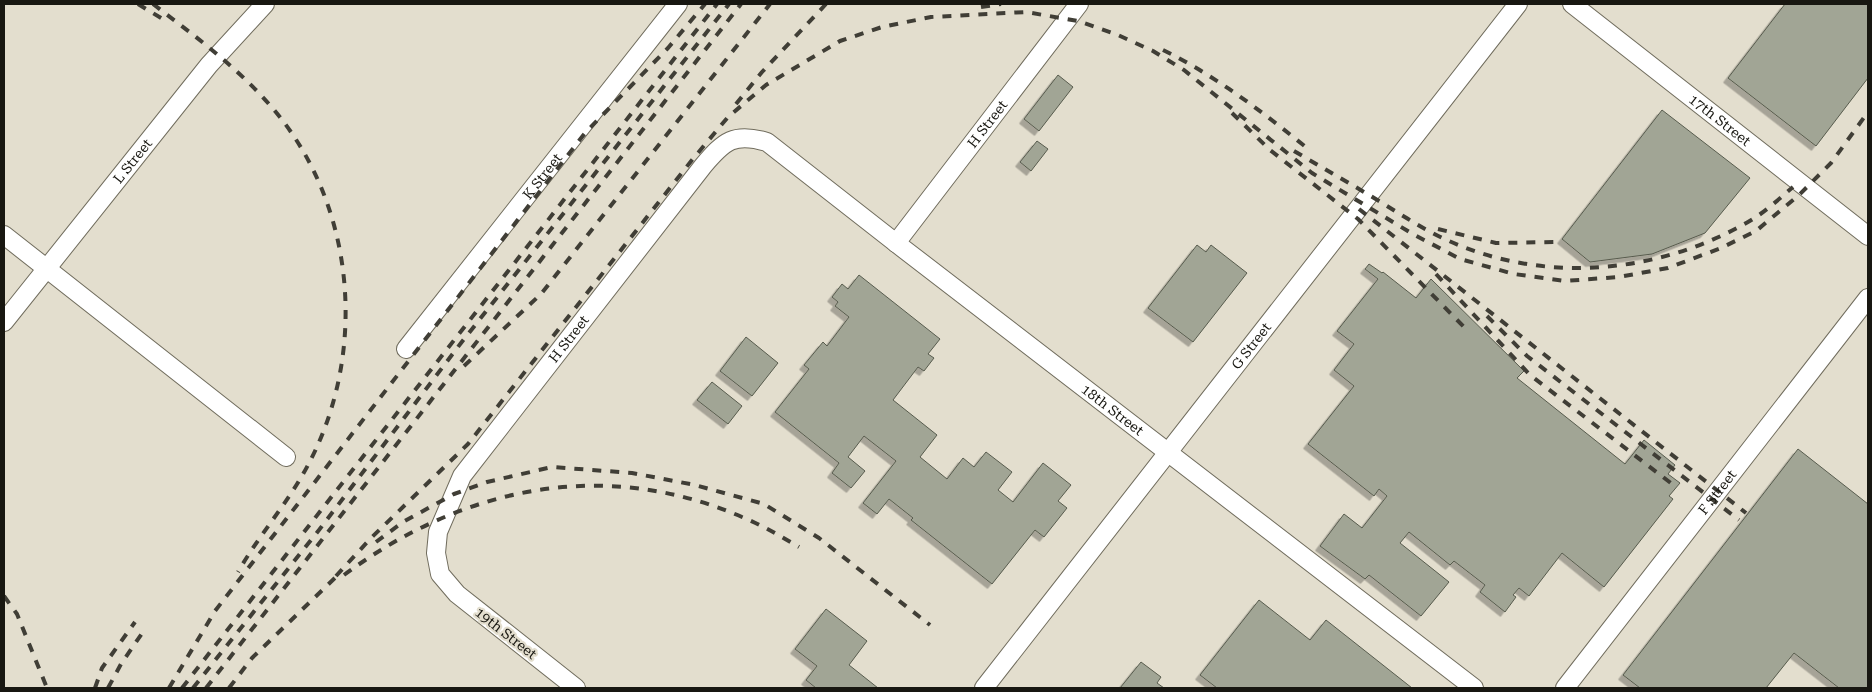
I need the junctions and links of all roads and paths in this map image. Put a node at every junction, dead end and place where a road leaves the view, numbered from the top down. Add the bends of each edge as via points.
1 (265, 4) edge
2 (678, 4) edge
3 (1079, 4) edge
4 (1518, 4) edge
5 (1572, 4) edge
6 (750, 136) joint
7 (4, 235) edge
8 (1868, 236) edge
9 (896, 243) junction
10 (46, 269) junction
11 (1868, 298) edge
12 (4, 322) edge
13 (406, 349) dead end
14 (1167, 452) junction
15 (286, 457) dead end
16 (440, 574) joint
17 (576, 688) edge
18 (984, 688) edge
19 (1474, 688) edge
20 (1565, 688) edge

1 - 10 lane, L Street via 209,65
2 - 13 lane, K Street
3 - 9 lane, H Street
4 - 14 lane, G Street
5 - 8 lane, 17th Street
6 - 9 lane, 18th Street via 768,142
6 - 16 lane, H Street via 731,139 717,150 462,476 438,532 436,553
7 - 10 lane
9 - 14 lane, 18th Street
10 - 12 lane, L Street
10 - 15 lane
11 - 20 lane, F Street
14 - 18 lane, G Street
14 - 19 lane, 18th Street
16 - 17 lane, 19th Street via 457,594

